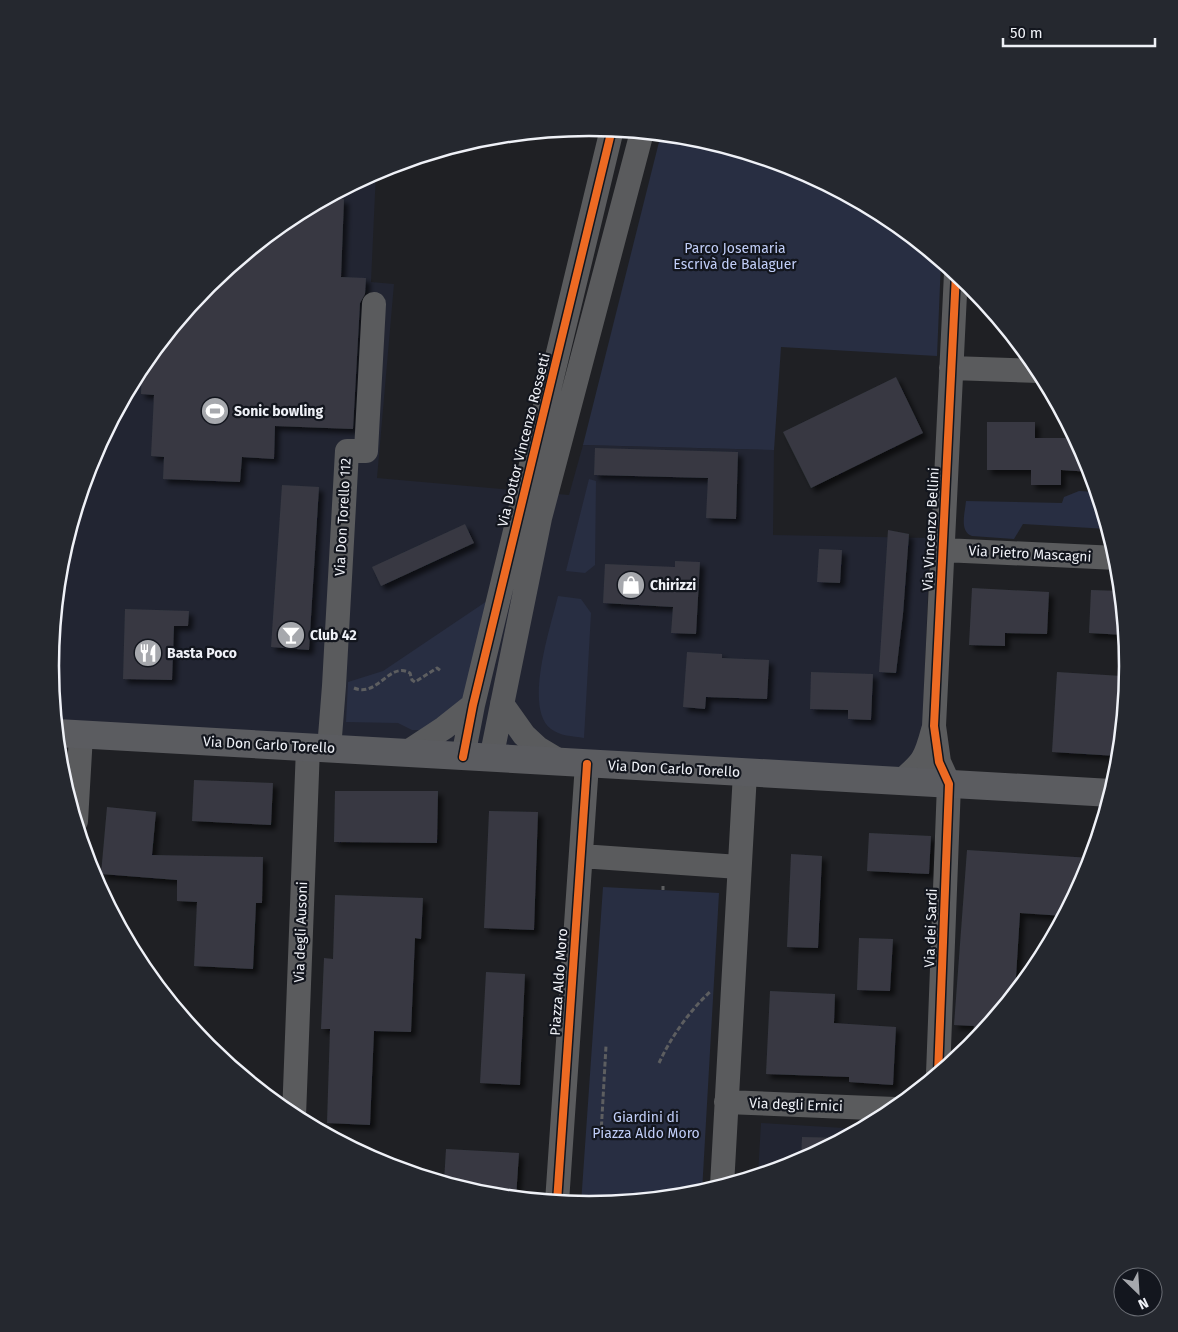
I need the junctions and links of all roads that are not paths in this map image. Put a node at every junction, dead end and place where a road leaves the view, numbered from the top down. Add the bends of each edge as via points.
1 (610, 137) edge
2 (640, 138) edge
3 (955, 283) edge
4 (374, 304) dead end
5 (951, 368) junction
6 (1030, 371) edge
7 (943, 550) junction
8 (1108, 558) edge
9 (473, 704) junction
10 (502, 704) junction
11 (934, 726) junction
12 (69, 734) edge
13 (318, 748) junction
14 (406, 753) junction
15 (463, 757) junction
16 (491, 758) junction
17 (575, 764) junction
18 (745, 773) junction
19 (900, 782) junction
20 (949, 784) junction
21 (73, 787) edge
22 (1103, 793) edge
23 (580, 856) junction
24 (739, 867) junction
25 (938, 1066) edge
26 (726, 1102) junction
27 (295, 1107) edge
28 (882, 1108) edge
29 (722, 1179) edge
30 (557, 1195) edge

1 - 9 street, Via Dottor Vincenzo Rossetti
2 - 10 street via 540,518
3 - 5 street, Via Vincenzo Bellini
4 - 13 street, Via Don Torello 112 via 366,451 347,451 334,686
5 - 6 street
5 - 7 street, Via Vincenzo Bellini
7 - 8 street, Via Pietro Mascagni
7 - 11 street, Via Vincenzo Bellini
9 - 14 street
9 - 15 street, Via Dottor Vincenzo Rossetti
10 - 16 street
10 - 17 street via 524,735 538,748
11 - 19 street, Via Vincenzo Bellini via 926,754
11 - 20 street, Via Vincenzo Bellini via 939,762
12 - 13 main road, Via Don Carlo Torello
12 - 21 street
13 - 14 main road, Via Don Carlo Torello
13 - 27 street, Via degli Ausoni
14 - 15 main road, Via Don Carlo Torello
15 - 16 main road, Via Don Carlo Torello
16 - 17 main road, Via Don Carlo Torello
17 - 18 main road, Via Don Carlo Torello
17 - 23 street, Piazza Aldo Moro
18 - 19 main road, Via Don Carlo Torello
18 - 24 street
19 - 20 main road, Via Don Carlo Torello
20 - 22 main road, Via Don Carlo Torello
20 - 25 street, Via dei Sardi
23 - 24 street
23 - 30 street, Piazza Aldo Moro
24 - 26 street
26 - 28 street, Via degli Ernici
26 - 29 street

